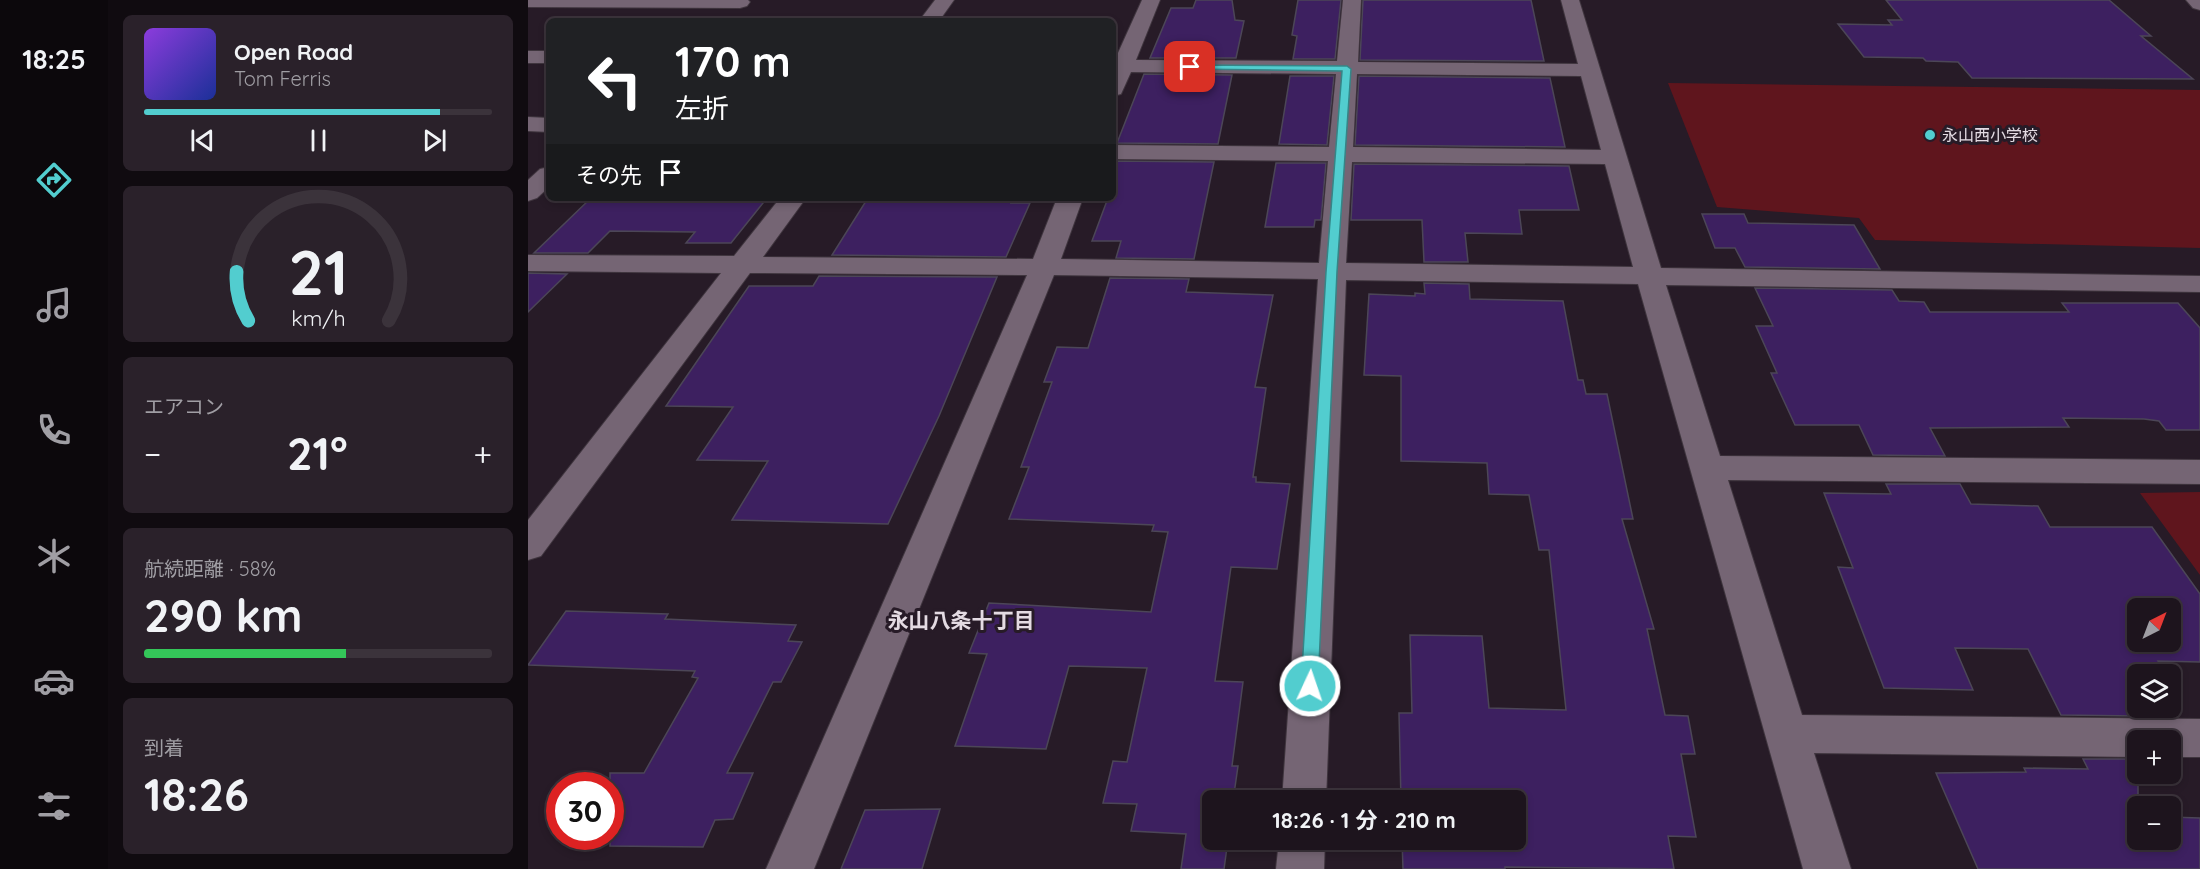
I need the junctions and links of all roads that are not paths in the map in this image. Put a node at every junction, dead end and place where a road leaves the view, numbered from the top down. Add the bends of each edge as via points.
1 (945, 0) edge
2 (1151, 0) edge
3 (1352, 0) edge
4 (1570, 0) edge
5 (2195, 0) edge
6 (741, 1) edge
7 (533, 3) edge
8 (2200, 4) edge
9 (721, 18) edge
10 (931, 18) edge
11 (528, 57) edge
12 (546, 57) edge
13 (1123, 66) junction
14 (1347, 69) junction
15 (1590, 70) junction
16 (1116, 82) edge
17 (528, 124) edge
18 (546, 124) edge
19 (1116, 152) edge
20 (1341, 153) junction
21 (1615, 157) junction
22 (546, 177) edge
23 (528, 193) edge
24 (791, 201) edge
25 (1069, 201) edge
26 (528, 263) edge
27 (740, 266) junction
28 (1044, 267) junction
29 (1332, 272) junction
30 (1650, 277) junction
31 (2200, 284) edge
32 (1707, 468) junction
33 (2200, 472) edge
34 (528, 546) edge
35 (1789, 735) junction
36 (2200, 738) edge
37 (1305, 790) edge
38 (1301, 850) edge
39 (790, 869) edge
40 (1300, 869) edge
41 (1827, 869) edge

1 - 10 street
2 - 13 street
3 - 14 street
4 - 15 street
5 - 8 street
6 - 7 street
6 - 9 street
11 - 12 street
13 - 14 street
13 - 16 street
14 - 15 street
14 - 20 street
15 - 21 street
17 - 18 street
19 - 20 street
20 - 21 street
20 - 29 street
21 - 30 street
22 - 23 street
24 - 27 street
25 - 28 street
26 - 27 street
27 - 28 street
27 - 34 street
28 - 29 street
28 - 39 street
29 - 30 street
29 - 37 street
30 - 31 street
30 - 32 street
32 - 33 street
32 - 35 street
35 - 36 street
35 - 41 street
38 - 40 street

